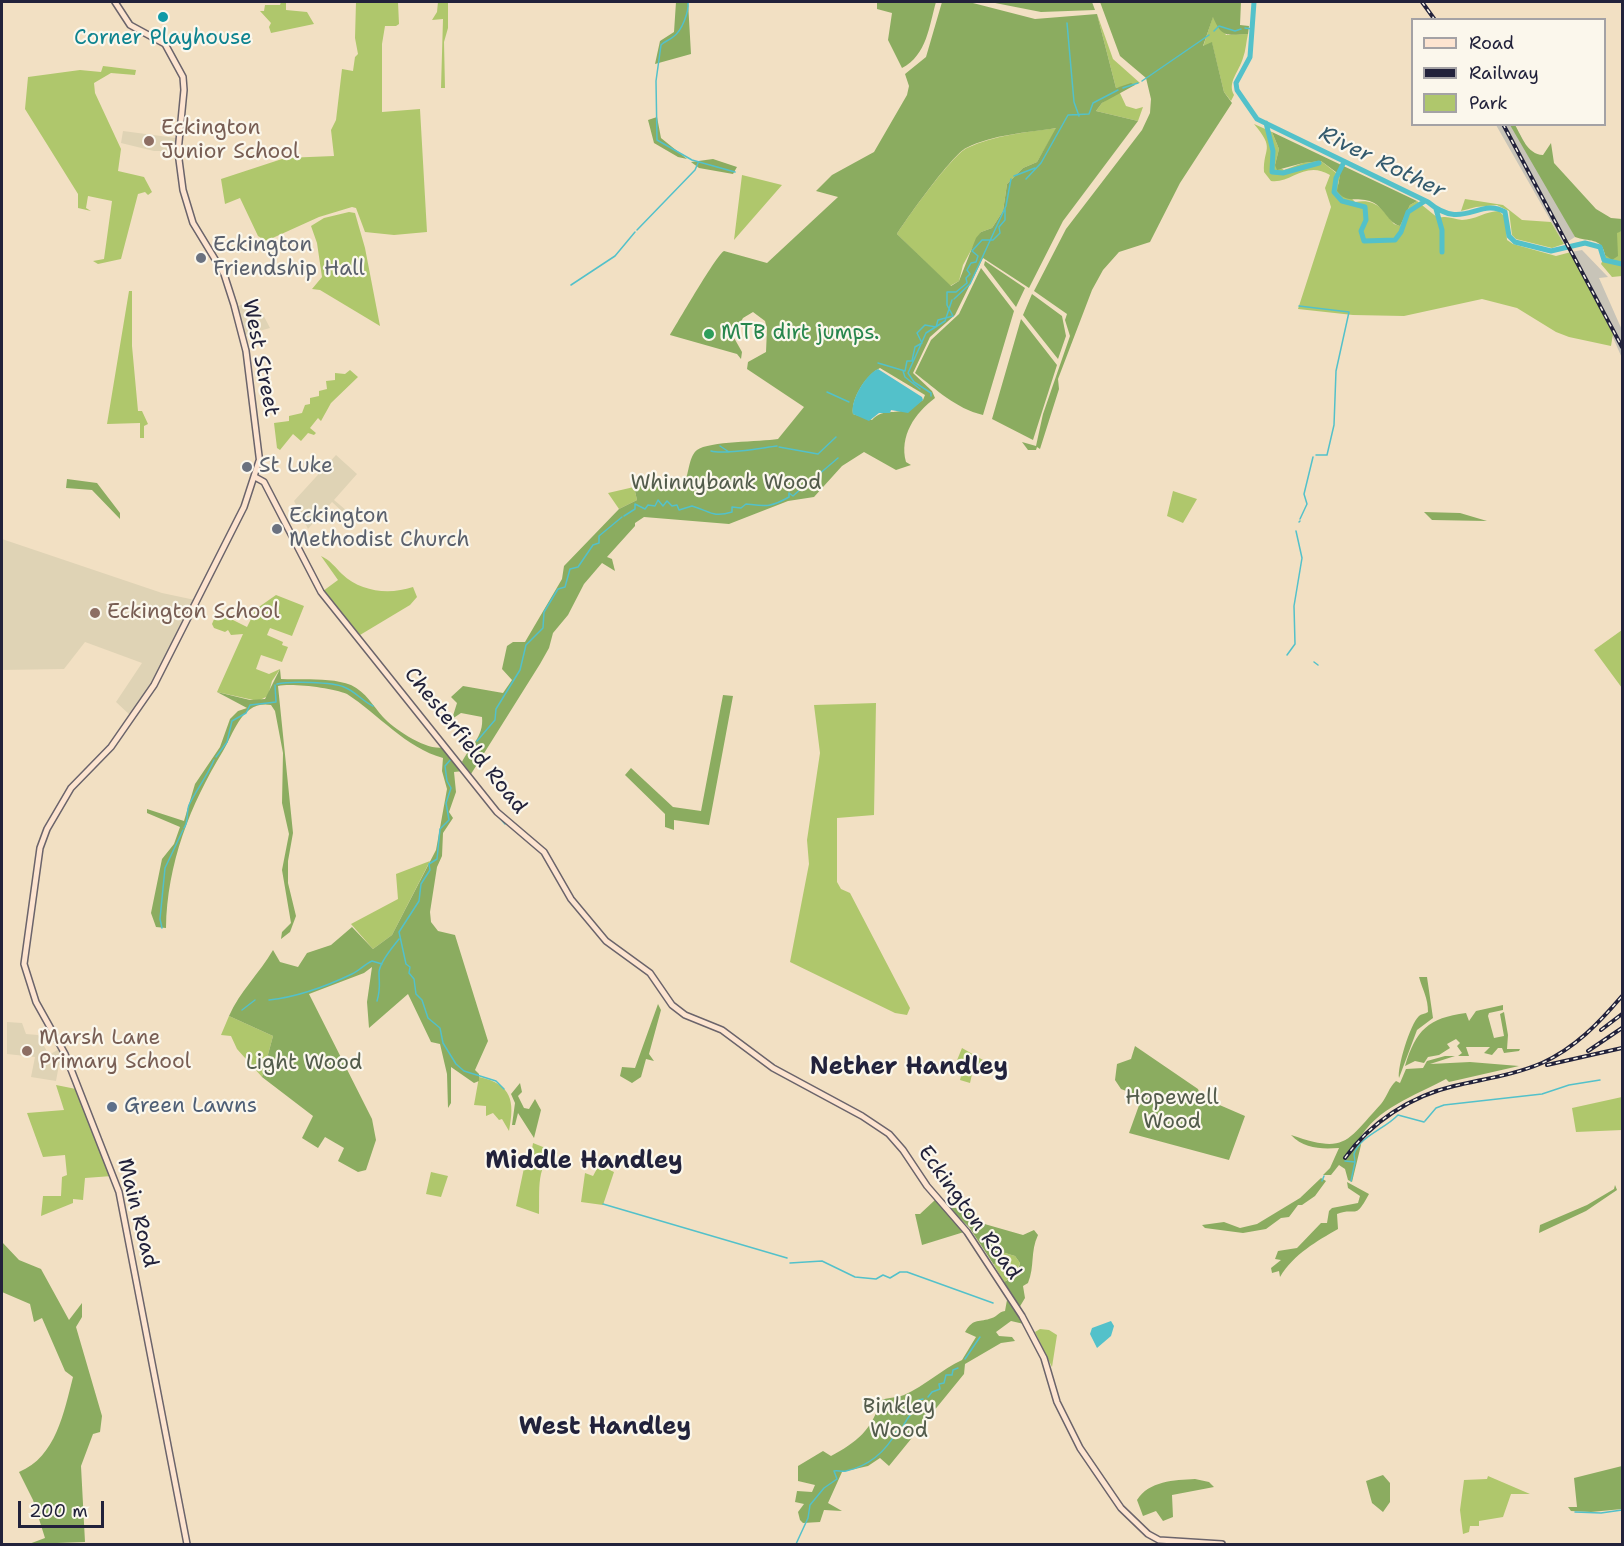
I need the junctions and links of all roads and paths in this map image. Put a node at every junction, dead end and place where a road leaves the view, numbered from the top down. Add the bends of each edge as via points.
1 (115, 2) edge
2 (258, 468) joint
3 (255, 480) junction
4 (815, 1090) joint
5 (187, 1545) edge
6 (1222, 1545) edge

1 - 2 main road, West Street via 130,25 154,36 168,48 184,81 178,153 183,190 193,223 226,279 244,345
2 - 3 main road, Main Road
3 - 4 main road, Chesterfield Road via 264,485 315,583 497,812 544,852 571,899 606,941 650,973 678,1011 722,1029 773,1068
3 - 5 main road, Main Road via 159,677 111,747 71,788 40,848 25,969 39,1007 69,1065 119,1192
4 - 6 main road, Eckington Road via 889,1134 927,1186 968,1232 1037,1342 1057,1402 1080,1448 1121,1508 1154,1538

